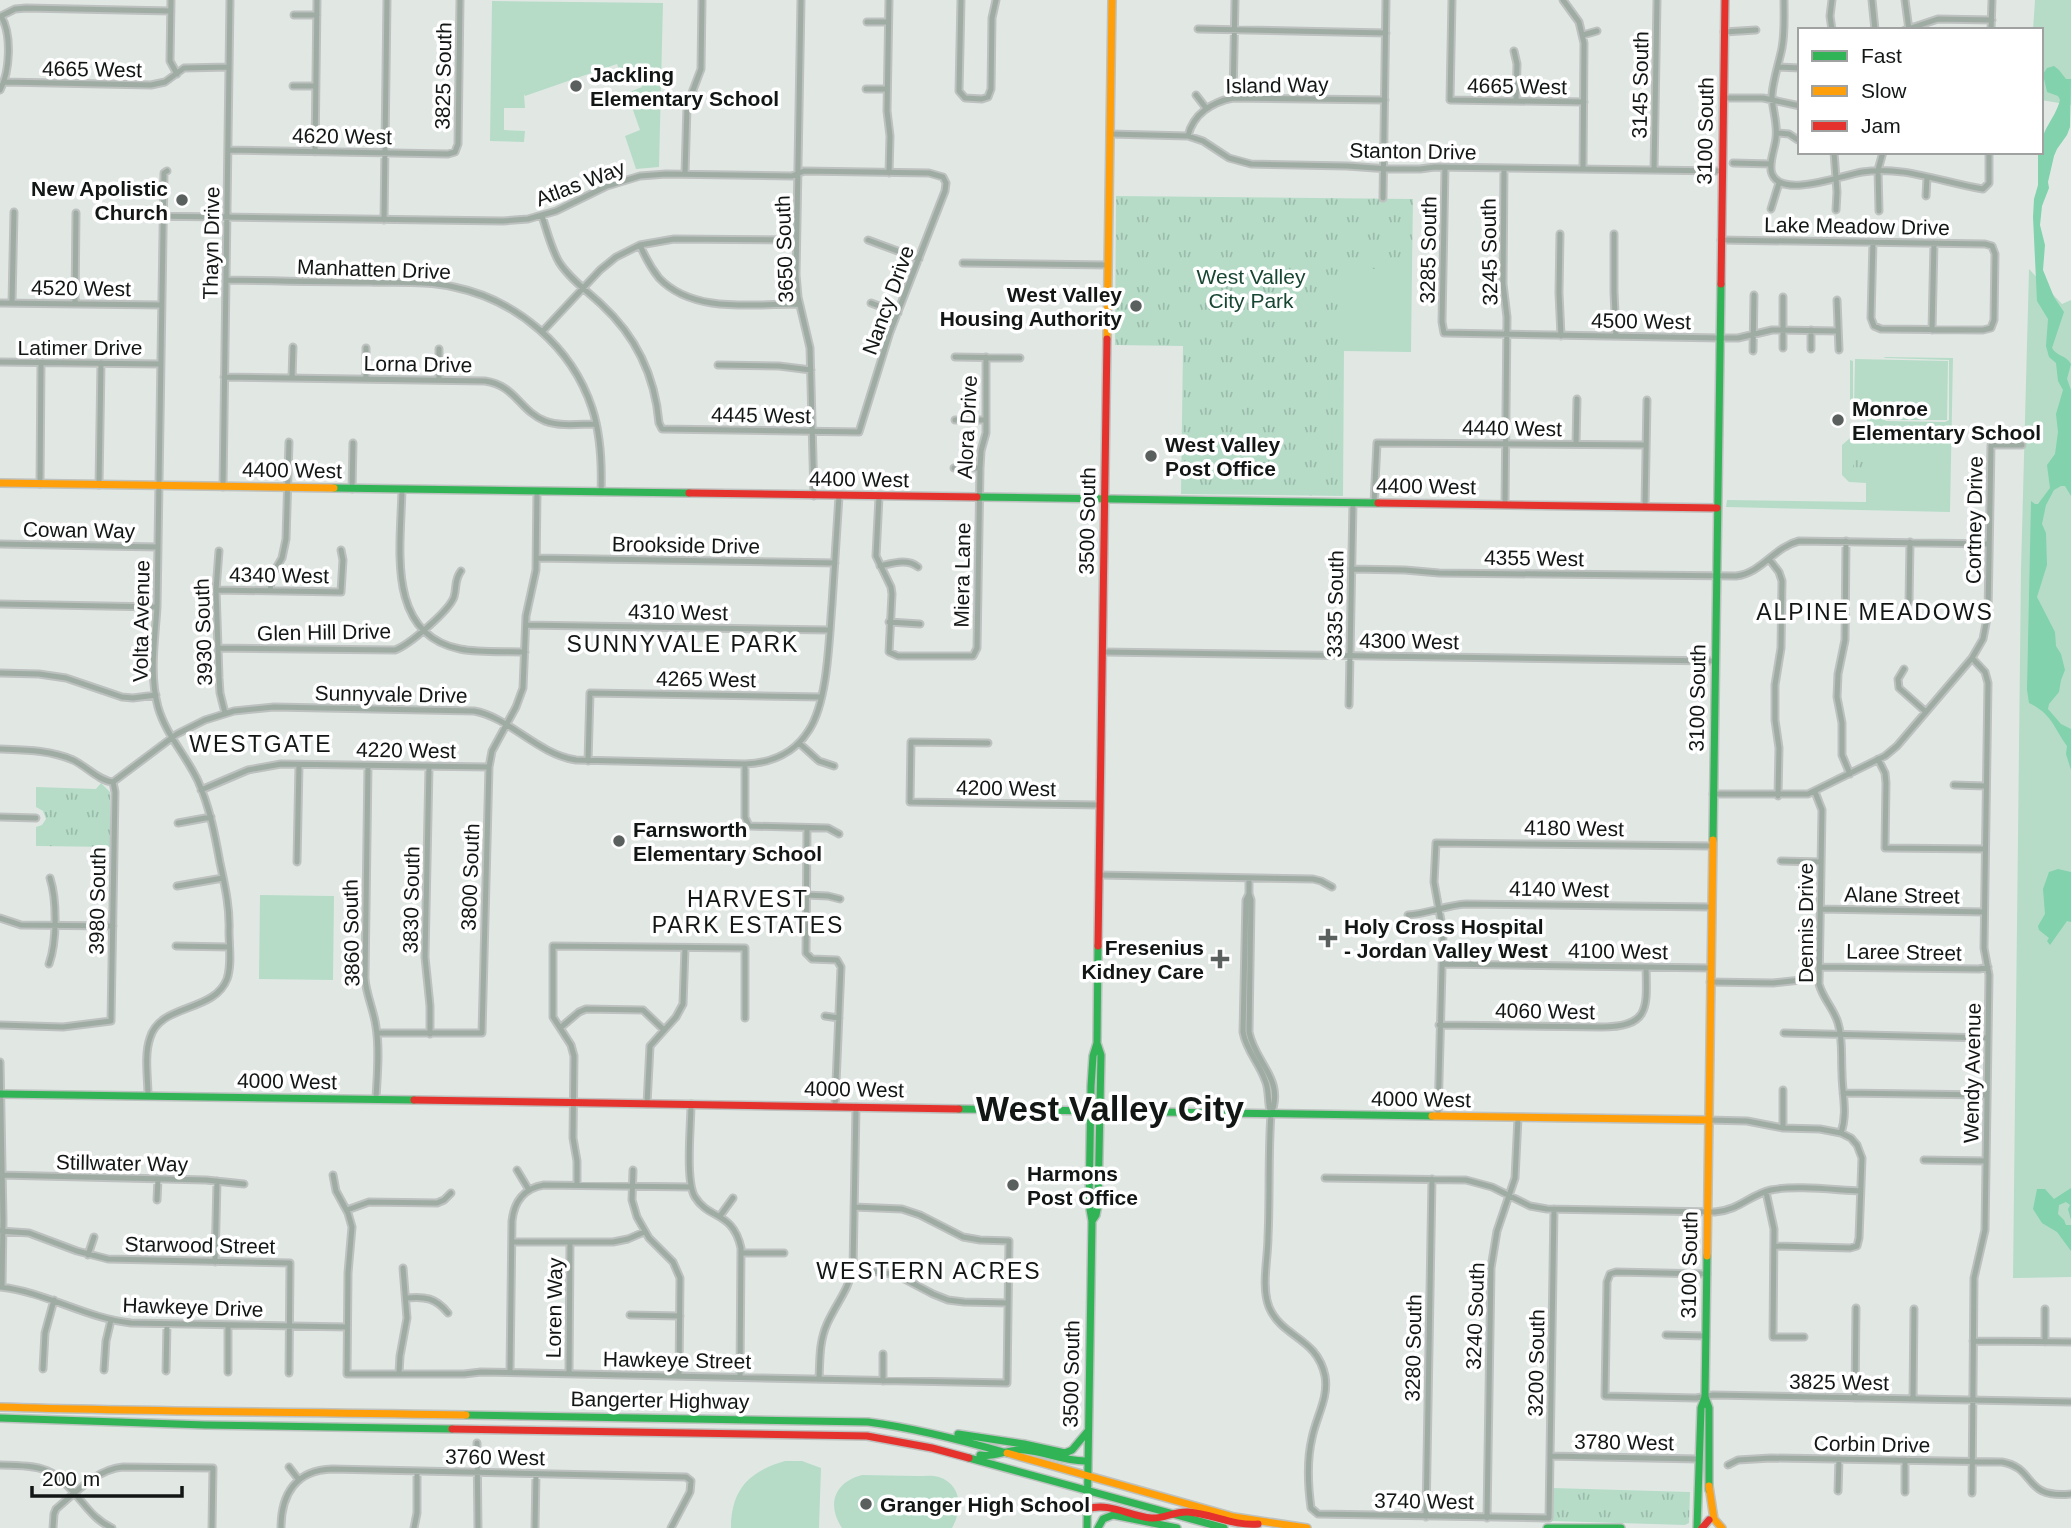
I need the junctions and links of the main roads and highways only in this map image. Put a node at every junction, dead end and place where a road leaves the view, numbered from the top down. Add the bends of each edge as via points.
1 (1112, 0) edge
2 (1725, 0) edge
3 (0, 483) edge
4 (1105, 500) junction
5 (1717, 508) junction
6 (1, 1094) edge
7 (1095, 1111) junction
8 (1708, 1120) junction
9 (1705, 1396) junction
10 (0, 1407) edge
11 (129, 1411) junction
12 (12, 1418) junction
13 (0, 1420) edge
14 (858, 1422) junction
15 (1088, 1431) junction
16 (913, 1443) junction
17 (1006, 1454) junction
18 (1087, 1461) junction
19 (1087, 1476) junction
20 (1709, 1486) junction
21 (1087, 1490) junction
22 (1087, 1509) junction
23 (1171, 1515) junction
24 (1263, 1522) junction
25 (1709, 1524) edge
26 (1087, 1528) edge
27 (1098, 1528) edge
28 (1177, 1528) edge
29 (1224, 1528) edge
30 (1307, 1528) edge
31 (1547, 1528) edge
32 (1621, 1528) edge
33 (1700, 1528) edge
34 (1722, 1528) edge

1 - 4 main road, 3500 South
2 - 5 main road, 3100 South
3 - 4 main road, 4400 West
4 - 5 main road, 4400 West
4 - 7 main road, 3500 South
5 - 8 main road, 3100 South
6 - 7 main road, 4000 West
7 - 8 main road, 4000 West
7 - 15 main road, 3500 South via 1097,1208 1092,1221
8 - 9 main road, 3100 South
9 - 20 main road, 3100 South
9 - 33 main road, 3100 South via 1698,1459
10 - 11 main road, Bangerter Highway
11 - 12 main road via 119,1415 26,1413
11 - 14 main road, Bangerter Highway
12 - 13 main road
12 - 16 main road, Bangerter Highway via 839,1435
14 - 15 main road via 909,1424 1063,1453 1072,1450
14 - 17 main road, Bangerter Highway via 924,1431
15 - 18 main road, 3500 South
16 - 17 main road via 933,1443 985,1457
16 - 21 main road, Bangerter Highway
17 - 18 main road via 1025,1450 1065,1461
17 - 19 main road, Bangerter Highway
18 - 19 main road, 3500 South
19 - 21 main road, 3500 South
19 - 24 main road, Bangerter Highway
20 - 25 main road, 3100 South
20 - 34 main road via 1714,1519
21 - 22 main road, 3500 South
21 - 23 main road, Bangerter Highway
22 - 23 main road via 1110,1508 1151,1518
22 - 26 main road, 3500 South
23 - 24 main road via 1191,1513 1246,1527
23 - 29 main road, Bangerter Highway
24 - 30 main road, Bangerter Highway
25 - 33 main road
27 - 28 main road via 1103,1518 1113,1515
31 - 32 main road

